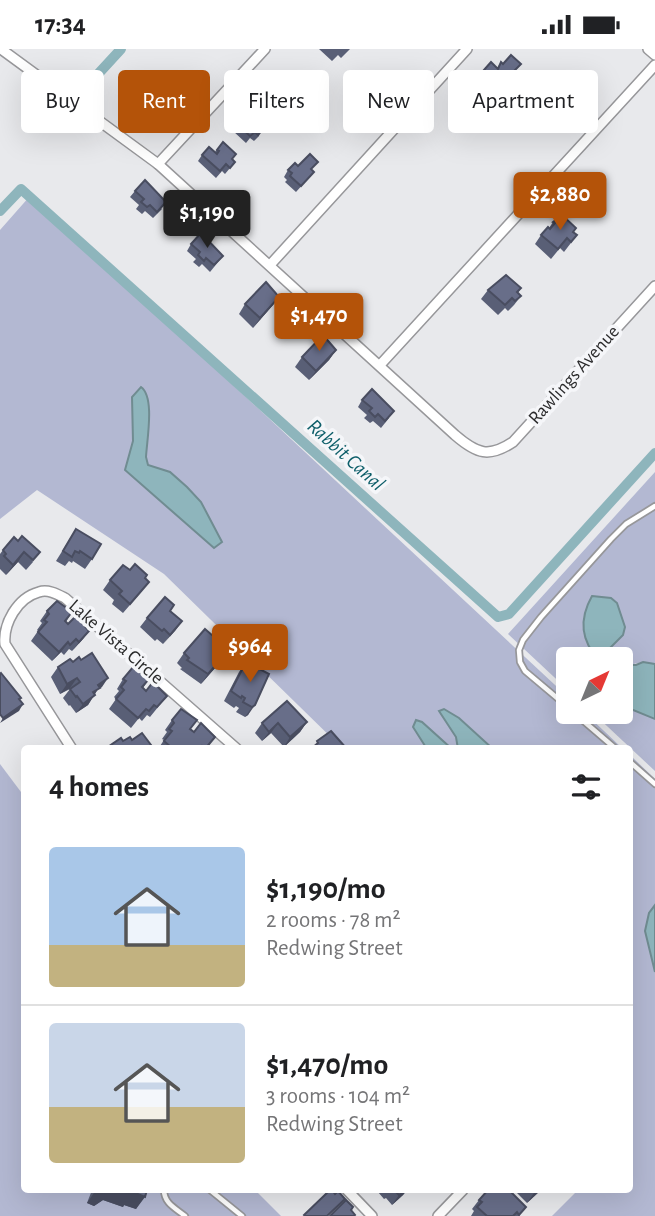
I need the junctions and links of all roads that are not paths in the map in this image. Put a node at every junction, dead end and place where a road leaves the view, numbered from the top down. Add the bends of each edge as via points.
1 (1, 49) edge
2 (265, 49) edge
3 (467, 49) edge
4 (648, 49) edge
5 (655, 55) edge
6 (655, 65) edge
7 (158, 164) junction
8 (270, 265) junction
9 (655, 286) edge
10 (380, 365) junction
11 (655, 506) edge
12 (556, 697) edge
13 (588, 725) edge
14 (69, 745) edge
15 (232, 745) edge
16 (611, 745) edge
17 (633, 765) edge
18 (655, 784) edge
19 (164, 1193) edge
20 (214, 1193) edge
21 (350, 1193) edge
22 (460, 1193) edge
23 (185, 1216) edge
24 (242, 1216) edge
25 (372, 1216) edge
26 (438, 1216) edge

1 - 7 street
2 - 7 street
3 - 8 street
4 - 5 street
6 - 10 street
7 - 8 street
8 - 10 street
9 - 10 street, Rawlings Avenue via 513,442 499,451 486,453 465,443
11 - 12 lane via 611,539 523,640 519,650 525,671
13 - 16 lane
14 - 15 street, Lake Vista Circle via 5,644 8,619 40,591 65,598
17 - 18 lane
19 - 23 lane via 168,1203
20 - 24 lane
21 - 25 street
22 - 26 street

